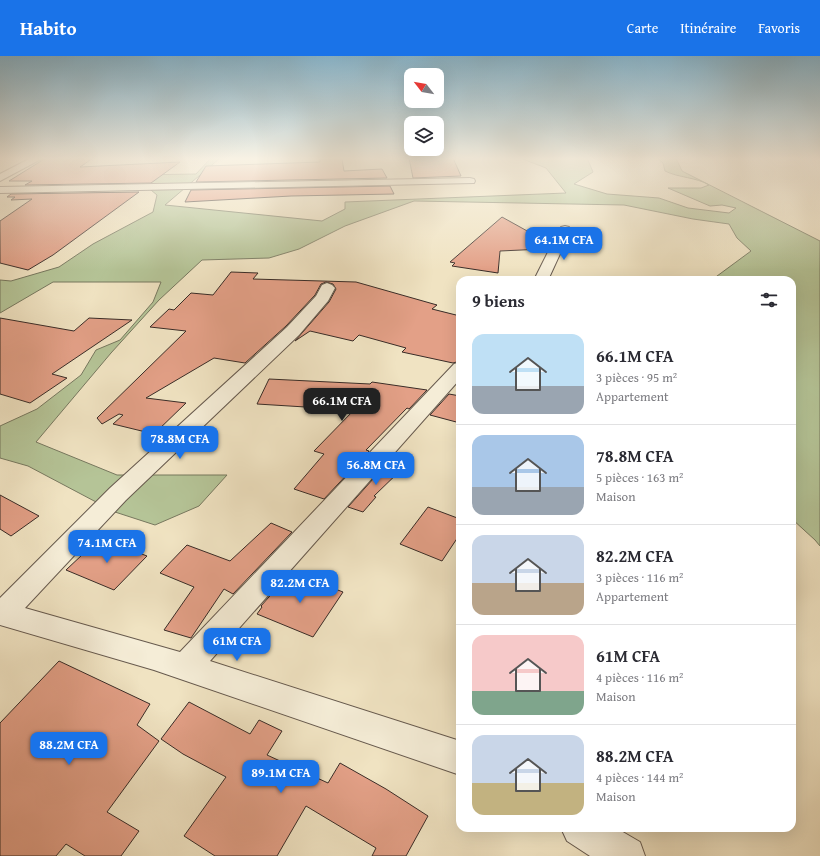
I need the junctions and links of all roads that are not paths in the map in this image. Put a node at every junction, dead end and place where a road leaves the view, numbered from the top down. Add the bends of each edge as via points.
1 (565, 230) dead end
2 (543, 276) edge
3 (328, 288) dead end
4 (456, 372) edge
5 (1, 613) edge
6 (185, 668) junction
7 (456, 757) edge
8 (587, 832) edge
9 (626, 856) edge

1 - 2 street
3 - 5 street via 323,298 293,331 118,494
4 - 6 street
5 - 6 street
6 - 7 street
8 - 9 street

